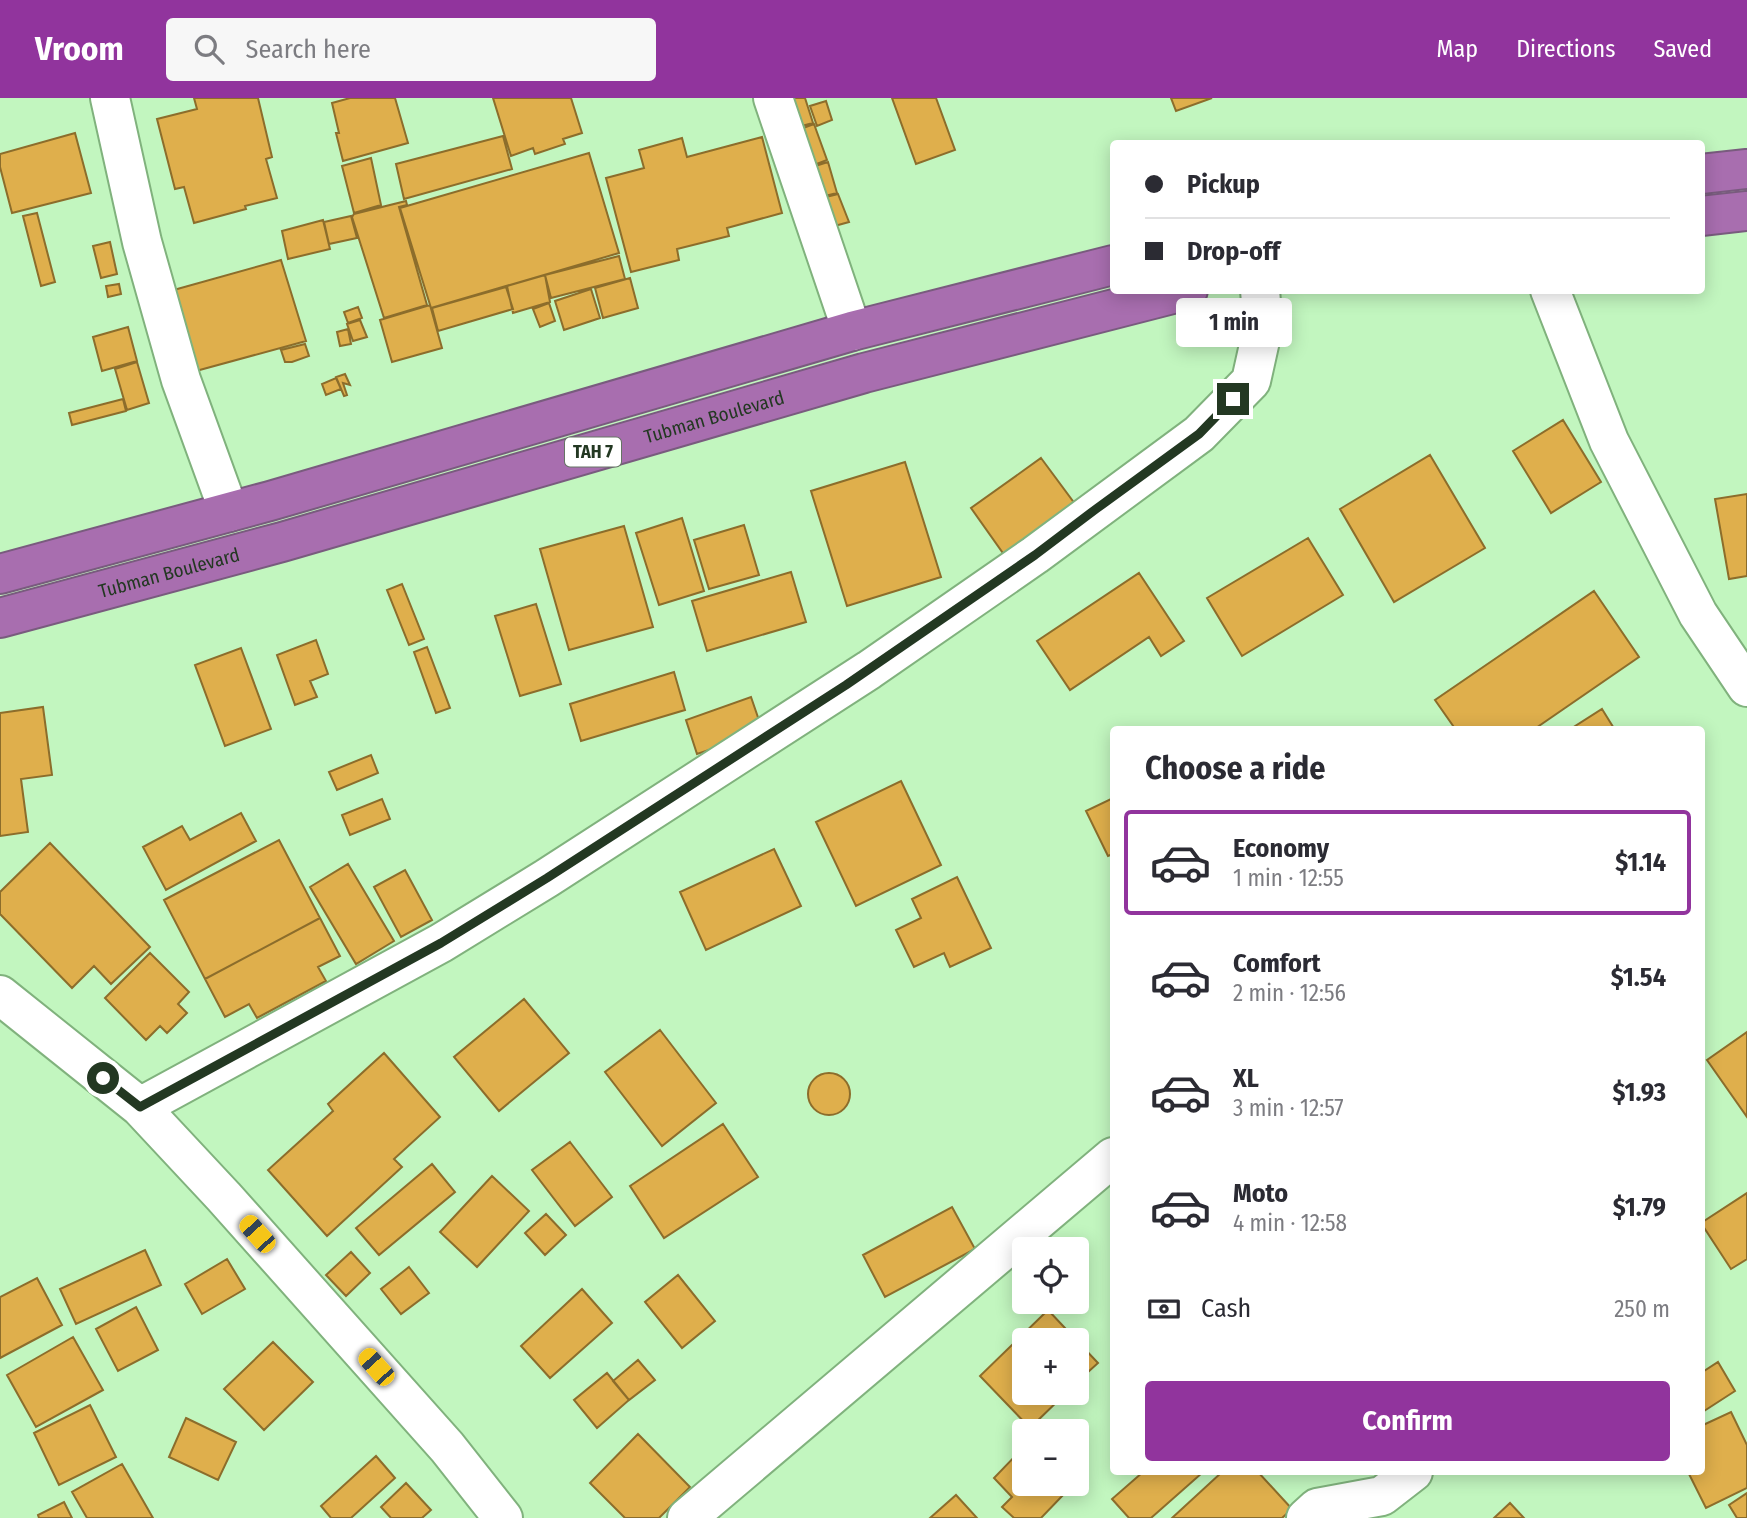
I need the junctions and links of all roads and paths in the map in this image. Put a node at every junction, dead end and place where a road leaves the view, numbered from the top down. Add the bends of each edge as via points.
1 (110, 98) edge
2 (773, 98) edge
3 (1747, 169) edge
4 (1705, 174) edge
5 (1747, 211) edge
6 (1705, 216) edge
7 (1110, 266) edge
8 (1172, 294) edge
9 (1260, 294) edge
10 (1552, 294) edge
11 (852, 331) junction
12 (229, 512) junction
13 (0, 574) edge
14 (0, 618) edge
15 (1747, 687) edge
16 (0, 995) edge
17 (140, 1107) junction
18 (1110, 1160) edge
19 (1409, 1475) edge
20 (499, 1516) edge
21 (687, 1518) edge
22 (1306, 1518) edge

1 - 12 street via 142,242 181,380
2 - 11 street
3 - 4 highway
5 - 6 highway
7 - 11 highway, TAH 7
8 - 14 highway, Tubman Boulevard / TAH 7 via 864,373 282,542
9 - 17 street via 1263,327 1251,382 1199,434 1035,555 869,670 547,878 441,943
10 - 15 street via 1609,441 1698,614
11 - 12 highway, TAH 7
12 - 13 highway, TAH 7
16 - 17 street
17 - 20 street via 429,1427
18 - 21 street
19 - 22 street via 1382,1496 1317,1508

